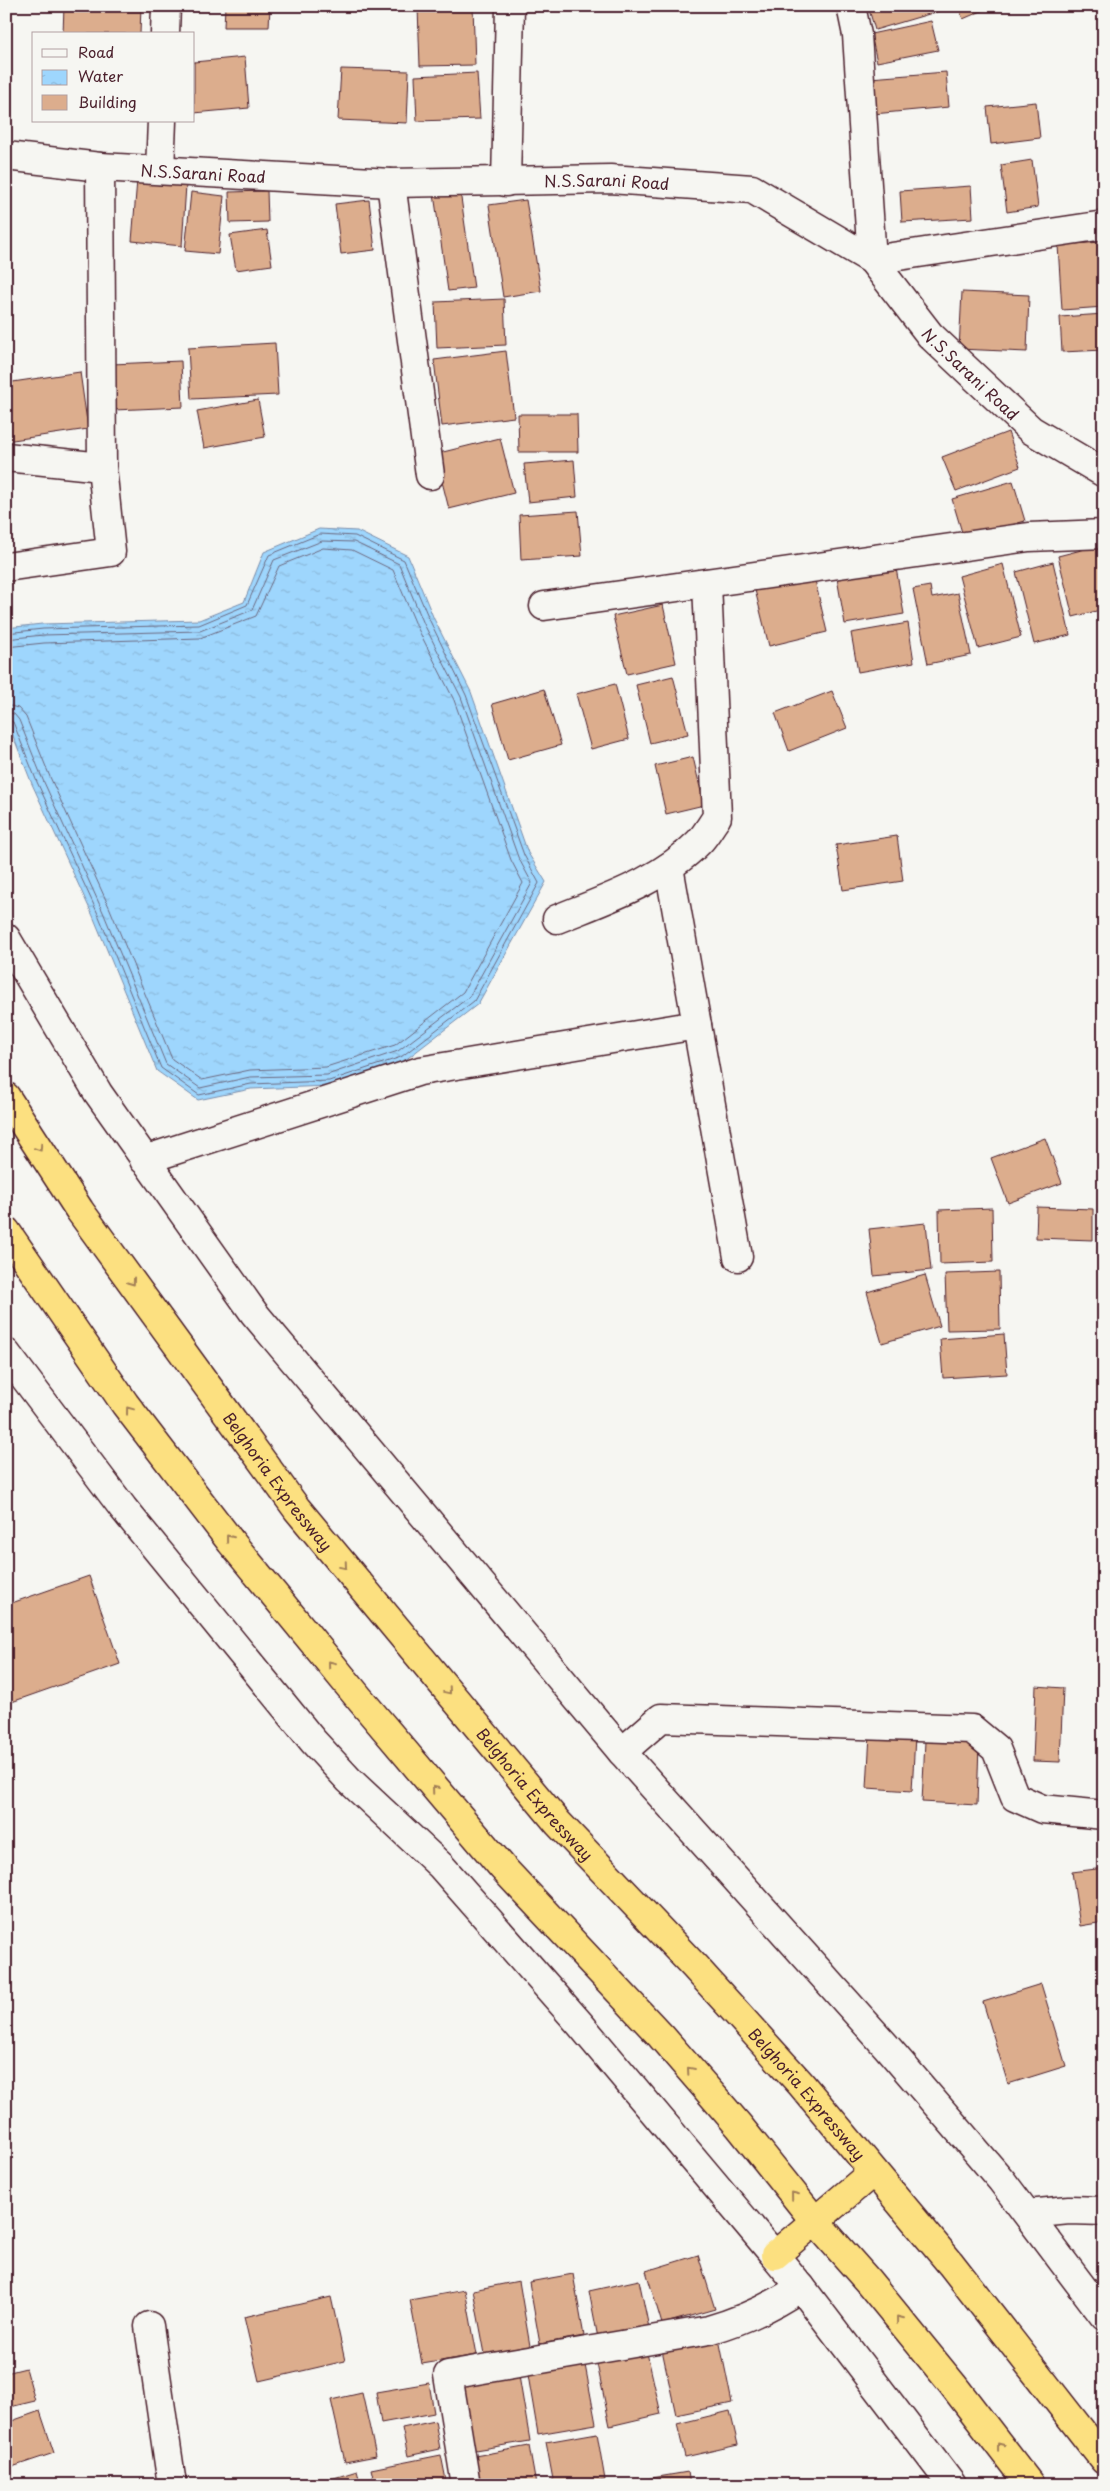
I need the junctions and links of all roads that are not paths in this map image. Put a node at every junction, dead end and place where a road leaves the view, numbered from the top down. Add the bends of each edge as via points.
1 (166, 6) edge
2 (510, 6) edge
3 (851, 6) edge
4 (165, 32) edge
5 (162, 122) edge
6 (6, 156) edge
7 (100, 167) junction
8 (160, 170) junction
9 (506, 182) junction
10 (391, 183) junction
11 (1104, 225) edge
12 (872, 260) junction
13 (6, 457) edge
14 (102, 467) junction
15 (1104, 473) edge
16 (430, 475) dead end
17 (1104, 534) edge
18 (6, 567) edge
19 (707, 583) junction
20 (544, 606) dead end
21 (669, 867) junction
22 (557, 919) dead end
23 (6, 938) edge
24 (697, 1025) junction
25 (6, 1097) edge
26 (144, 1160) junction
27 (6, 1231) edge
28 (738, 1257) dead end
29 (6, 1353) edge
30 (622, 1752) junction
31 (1104, 1815) edge
32 (873, 2172) junction
33 (1104, 2211) edge
34 (1028, 2214) junction
35 (814, 2220) junction
36 (775, 2255) junction
37 (801, 2287) junction
38 (1104, 2316) edge
39 (148, 2326) dead end
40 (1104, 2460) edge
41 (172, 2485) edge
42 (466, 2485) edge
43 (952, 2485) edge
44 (1030, 2485) edge

1 - 4 street
2 - 9 street
3 - 12 street via 857,35
5 - 8 street
6 - 7 street, N.S.Sarani Road
7 - 8 street, N.S.Sarani Road
7 - 14 street
8 - 10 street, N.S.Sarani Road
9 - 10 street, N.S.Sarani Road
9 - 12 street, N.S.Sarani Road via 610,179 752,189
10 - 16 street
11 - 12 street
12 - 15 street, N.S.Sarani Road via 930,335 1031,430
13 - 14 street
14 - 18 street via 111,552
17 - 19 street via 1029,537
19 - 20 street
19 - 21 street via 717,817 700,841
21 - 22 street via 622,892
21 - 24 street
23 - 26 street via 98,1093
24 - 26 street via 420,1071
24 - 28 street
25 -> 32 highway, Belghoria Expressway via 80,1211 298,1509 558,1823 801,2084
26 - 30 street via 254,1313
35 -> 27 highway via 661,2036 503,1868 352,1690 125,1404
29 - 36 street via 123,1508 313,1741 348,1780 441,1866 580,2024
30 - 31 street via 661,1718 972,1729 996,1749 1015,1797 1042,1809
30 - 34 street via 887,2047
32 - 35 highway
32 - 40 highway, Belghoria Expressway via 951,2264
33 - 34 street
34 - 38 street
35 - 36 highway
44 -> 35 highway via 941,2370
36 - 37 street
37 - 42 street via 775,2305 709,2330 448,2375
37 - 43 street
39 - 41 street

